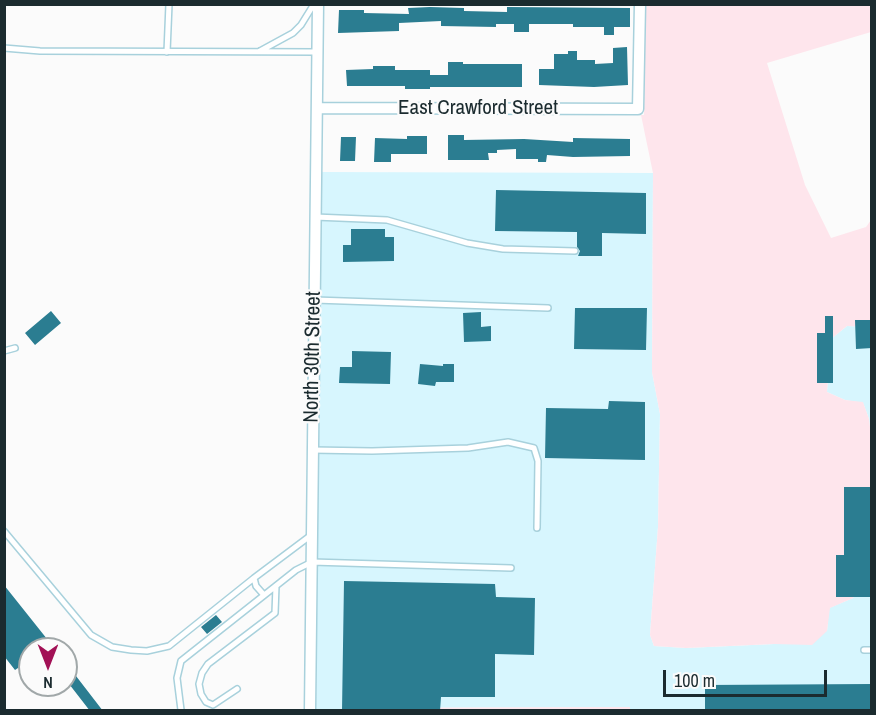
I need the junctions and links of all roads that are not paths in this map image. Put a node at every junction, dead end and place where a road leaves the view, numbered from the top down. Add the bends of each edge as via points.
1 (169, 4) edge
2 (316, 4) edge
3 (640, 4) edge
4 (4, 48) edge
5 (167, 51) junction
6 (260, 52) junction
7 (318, 52) junction
8 (318, 108) junction
9 (315, 217) junction
10 (575, 251) dead end
11 (313, 300) junction
12 (548, 308) dead end
13 (15, 348) dead end
14 (4, 351) edge
15 (312, 450) junction
16 (537, 528) dead end
17 (4, 531) edge
18 (312, 535) junction
19 (312, 562) junction
20 (512, 568) dead end
21 (254, 578) junction
22 (276, 586) junction
23 (264, 595) junction
24 (864, 650) dead end
25 (872, 650) edge
26 (237, 689) dead end
27 (181, 711) edge
28 (310, 711) edge

1 - 5 lane
2 - 6 lane via 293,33
2 - 7 street, North 30th Street
3 - 8 street, East Crawford Street via 638,109
4 - 5 lane
5 - 6 lane
6 - 7 lane
7 - 8 street, North 30th Street
8 - 9 street, North 30th Street
9 - 10 lane via 387,220 503,249
9 - 11 street, North 30th Street
11 - 12 lane
11 - 15 street, North 30th Street
13 - 14 lane
15 - 16 lane via 468,448 508,442 534,448 538,461
15 - 18 street, North 30th Street
17 - 21 lane via 91,635 111,647 147,651 170,646
18 - 19 street, North 30th Street
18 - 21 lane
19 - 20 lane
19 - 22 lane
19 - 28 street, North 30th Street
21 - 23 lane
22 - 23 lane
22 - 26 lane via 275,613 201,673 199,684 206,702 213,705
23 - 27 lane via 181,662 177,678
24 - 25 lane

